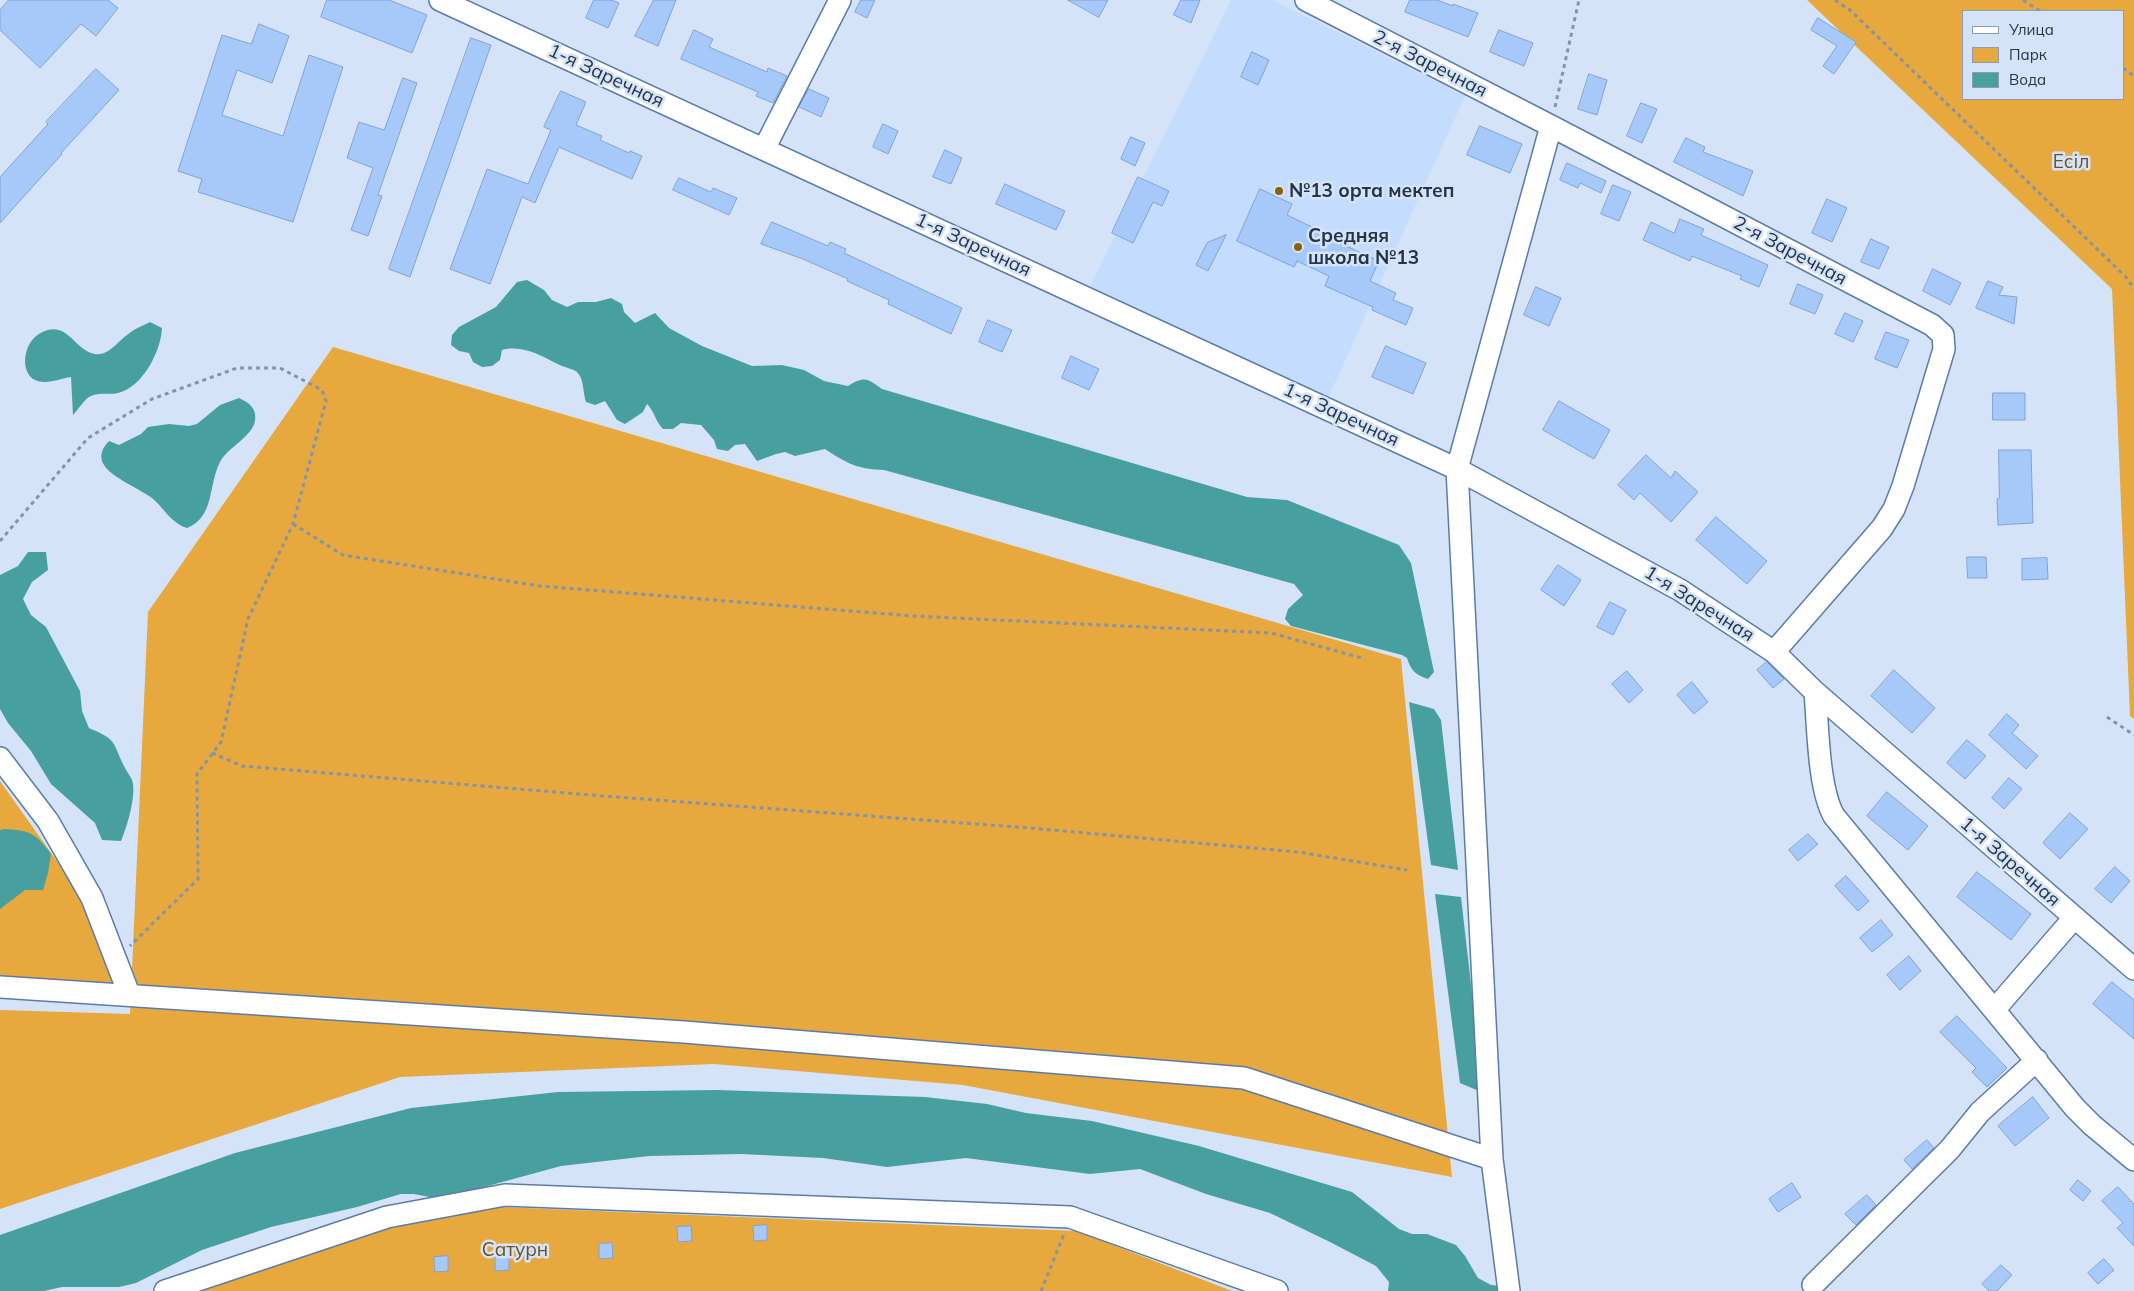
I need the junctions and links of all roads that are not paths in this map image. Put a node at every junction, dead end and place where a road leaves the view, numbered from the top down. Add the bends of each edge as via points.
1 (840, 0) edge
2 (1306, 0) edge
3 (452, 2) edge
4 (1551, 126) junction
5 (764, 149) junction
6 (1457, 469) junction
7 (1774, 652) junction
8 (1815, 692) junction
9 (0, 758) edge
10 (2074, 918) junction
11 (2134, 969) edge
12 (0, 987) edge
13 (129, 994) junction
14 (1995, 1008) junction
15 (2037, 1060) junction
16 (1492, 1159) junction
17 (2134, 1160) edge
18 (1813, 1285) dead end
19 (165, 1291) edge
20 (1277, 1291) edge
21 (1509, 1291) edge

1 - 5 street
2 - 4 street, 2-я Заречная
3 - 5 street, 1-я Заречная
4 - 6 street
4 - 7 street, 2-я Заречная via 1932,325 1943,335 1944,349 1894,509 1882,528
5 - 6 street, 1-я Заречная
6 - 7 street, 1-я Заречная via 1680,590
6 - 16 street
7 - 8 street, 1-я Заречная
8 - 10 street, 1-я Заречная
8 - 14 street via 1829,808
9 - 13 street via 48,821 92,898
10 - 11 street, 1-я Заречная
10 - 14 street
12 - 13 street
13 - 16 street via 684,1032 1244,1078
14 - 15 street
15 - 17 street via 2083,1117
15 - 18 street via 1980,1112 1950,1149
16 - 21 street
19 - 20 street via 387,1217 505,1195 1070,1217

